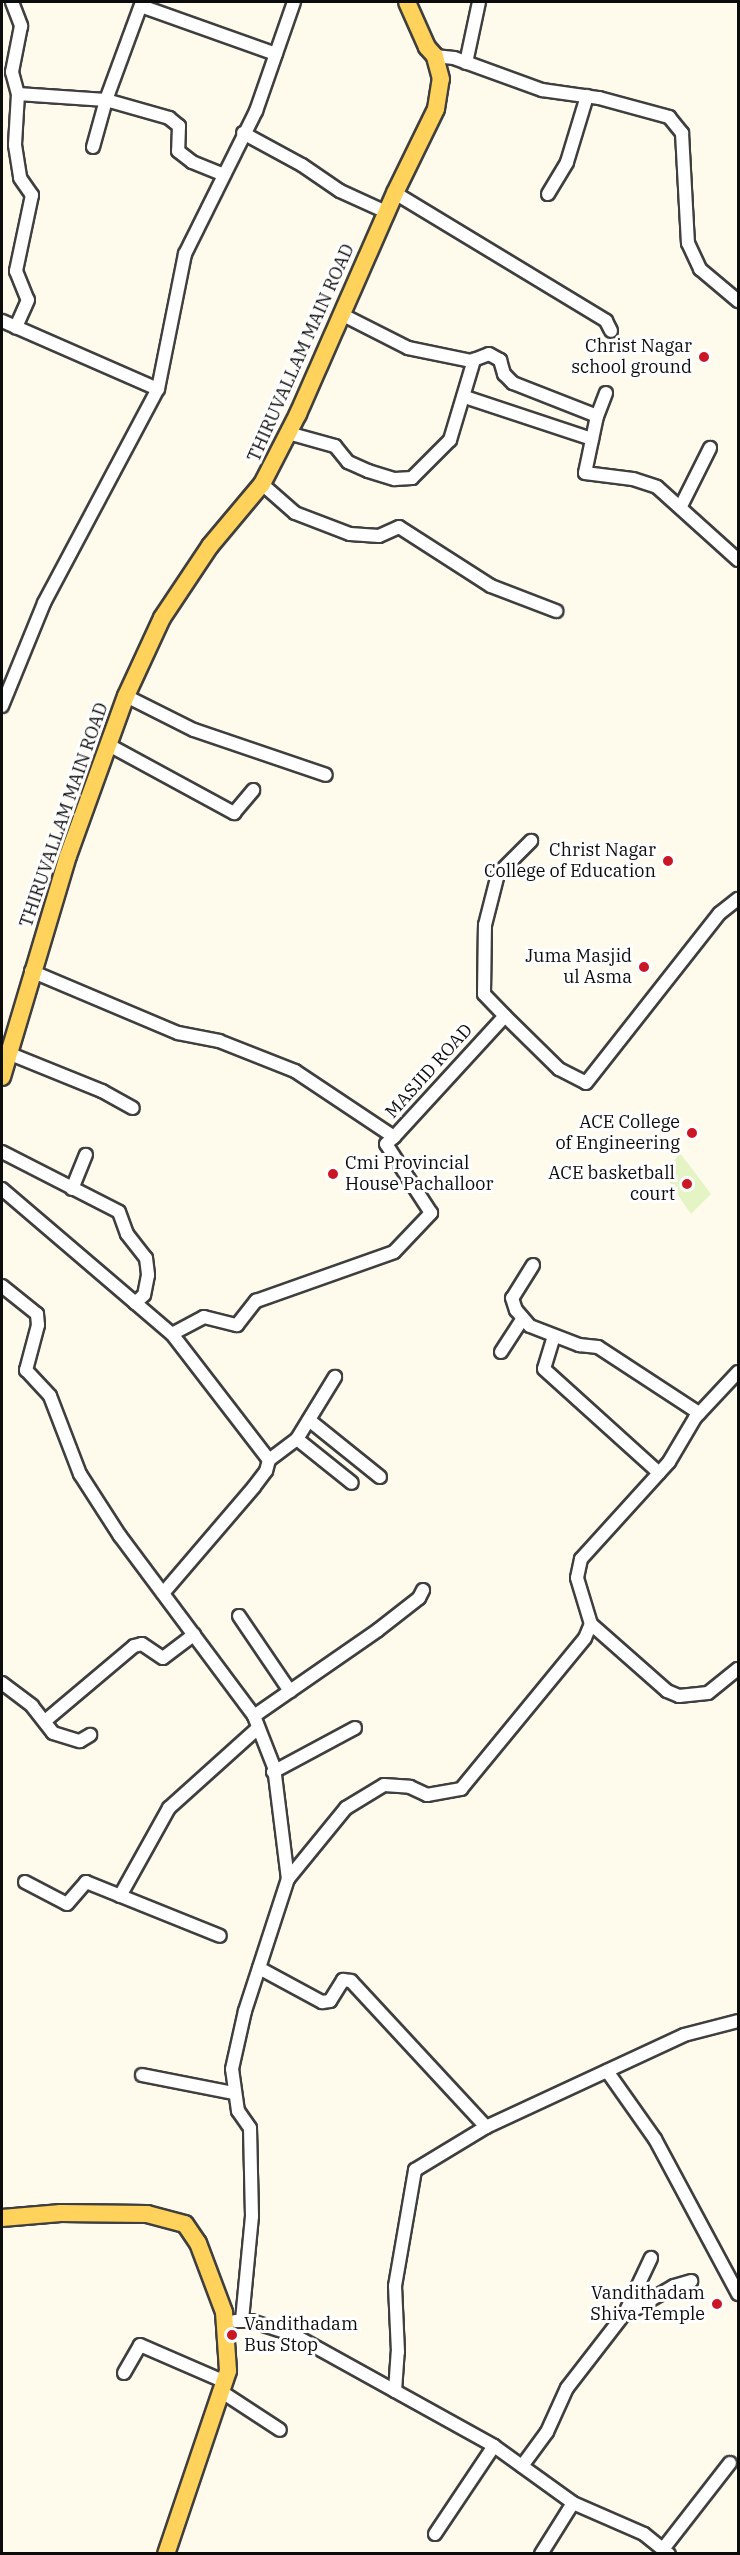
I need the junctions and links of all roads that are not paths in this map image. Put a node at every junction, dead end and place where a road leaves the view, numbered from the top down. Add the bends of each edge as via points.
1 (12, 2) edge
2 (294, 2) edge
3 (407, 2) edge
4 (479, 2) edge
5 (141, 4) edge
6 (276, 54) junction
7 (435, 56) junction
8 (466, 63) junction
9 (18, 94) junction
10 (587, 96) junction
11 (106, 100) junction
12 (243, 134) junction
13 (93, 147) dead end
14 (222, 174) junction
15 (395, 193) junction
16 (548, 194) dead end
17 (386, 212) junction
18 (738, 302) edge
19 (341, 314) junction
20 (2, 321) edge
21 (16, 327) junction
22 (611, 331) dead end
23 (474, 360) junction
24 (158, 389) junction
25 (606, 393) dead end
26 (465, 397) junction
27 (597, 416) junction
28 (288, 433) junction
29 (592, 439) junction
30 (710, 448) dead end
31 (262, 484) junction
32 (681, 507) junction
33 (738, 560) edge
34 (556, 611) dead end
35 (126, 696) junction
36 (2, 700) edge
37 (107, 744) junction
38 (326, 775) dead end
39 (253, 790) dead end
40 (531, 841) dead end
41 (738, 898) edge
42 (32, 970) junction
43 (505, 1016) junction
44 (5, 1052) edge
45 (2, 1077) edge
46 (133, 1108) dead end
47 (394, 1137) junction
48 (2, 1152) edge
49 (86, 1155) dead end
50 (2, 1189) edge
51 (72, 1189) junction
52 (533, 1265) dead end
53 (2, 1286) edge
54 (135, 1303) junction
55 (523, 1318) junction
56 (172, 1334) junction
57 (555, 1336) junction
58 (501, 1352) dead end
59 (738, 1372) edge
60 (335, 1377) dead end
61 (699, 1413) junction
62 (309, 1420) junction
63 (297, 1439) junction
64 (269, 1460) junction
65 (659, 1473) junction
66 (380, 1477) dead end
67 (352, 1483) dead end
68 (423, 1590) dead end
69 (163, 1593) junction
70 (239, 1616) dead end
71 (591, 1624) junction
72 (194, 1635) junction
73 (738, 1669) edge
74 (2, 1683) edge
75 (290, 1691) junction
76 (45, 1721) junction
77 (256, 1722) junction
78 (355, 1728) dead end
79 (90, 1735) dead end
80 (273, 1772) junction
81 (288, 1880) junction
82 (25, 1882) dead end
83 (120, 1896) junction
84 (220, 1936) dead end
85 (259, 1968) junction
86 (738, 2021) edge
87 (607, 2071) junction
88 (142, 2075) dead end
89 (233, 2093) junction
90 (486, 2127) junction
91 (2, 2218) edge
92 (651, 2258) dead end
93 (691, 2282) dead end
94 (738, 2294) edge
95 (622, 2317) junction
96 (234, 2321) junction
97 (124, 2373) dead end
98 (224, 2387) junction
99 (395, 2391) junction
100 (280, 2430) dead end
101 (494, 2446) junction
102 (730, 2463) dead end
103 (522, 2466) junction
104 (573, 2503) junction
105 (435, 2534) dead end
106 (666, 2551) edge
107 (166, 2553) edge
108 (541, 2553) edge

1 - 9 street via 21,26 12,72
2 - 6 street
3 - 7 main road, THIRUVALLAM MAIN ROAD
4 - 8 street
5 - 6 street
5 - 11 street
6 - 12 street via 256,111
7 - 8 street
7 - 15 main road, THIRUVALLAM MAIN ROAD via 441,80 436,109
8 - 10 street via 542,90
9 - 11 street
9 - 21 street via 15,145 20,178 32,195 16,271 28,300
10 - 16 street via 567,162
10 - 18 street via 669,117 676,123 683,144 688,243 700,269
11 - 13 street
11 - 14 street via 176,122 180,132 178,151 192,162
12 - 14 street
12 - 17 street via 302,165 340,191
14 - 24 street via 185,254
15 - 17 main road, THIRUVALLAM MAIN ROAD
15 - 22 street via 606,321
17 - 19 main road, THIRUVALLAM MAIN ROAD
19 - 23 street via 395,344
19 - 28 main road, THIRUVALLAM MAIN ROAD
20 - 21 street
21 - 24 street
23 - 26 street
23 - 27 street via 489,354 501,360 504,374 513,383
24 - 36 street via 44,603
25 - 27 street
26 - 28 street via 446,446 406,480 368,471 348,462 336,446
26 - 29 street
27 - 29 street
28 - 31 main road, THIRUVALLAM MAIN ROAD
29 - 32 street via 585,473 657,487
30 - 32 street
31 - 34 street via 295,513 350,534 380,536 399,527 491,586
31 - 35 main road, THIRUVALLAM MAIN ROAD via 210,546 162,618
32 - 33 street
35 - 37 main road, THIRUVALLAM MAIN ROAD
35 - 38 street via 194,730
37 - 39 street via 234,813
37 - 42 main road, THIRUVALLAM MAIN ROAD
40 - 43 street via 498,874 484,925 484,994
41 - 43 street via 720,913 586,1083 559,1069
42 - 44 main road, THIRUVALLAM MAIN ROAD
42 - 47 street, MASJID ROAD via 178,1033 219,1041 295,1071
43 - 47 street, MASJID ROAD
44 - 45 main road, THIRUVALLAM MAIN ROAD
44 - 46 street via 102,1091
47 - 56 street via 387,1144 431,1212 394,1252 256,1301 237,1325 204,1317
48 - 51 street
49 - 51 street
50 - 54 street
51 - 54 street via 119,1212 127,1233 146,1258 144,1295
52 - 55 street via 513,1294
53 - 69 street via 37,1314 27,1372 50,1396 80,1474
54 - 56 street
55 - 57 street via 538,1330
55 - 58 street
56 - 64 street
57 - 61 street via 598,1347
57 - 65 street via 544,1369
59 - 61 street
60 - 62 street
61 - 65 street
62 - 63 street
62 - 66 street
63 - 64 street
63 - 67 street
64 - 69 street via 260,1479
65 - 71 street via 581,1559 579,1595
68 - 75 street via 419,1598 378,1630
69 - 72 street
70 - 75 street
71 - 73 street via 658,1685 679,1696 708,1693
71 - 81 street via 585,1638 461,1789 427,1795 410,1787 384,1785 346,1808
72 - 76 street via 163,1658 142,1644 134,1646
72 - 77 street
74 - 76 street
75 - 77 street
76 - 79 street via 53,1733 71,1740 80,1741
77 - 80 street
77 - 83 street via 169,1808
78 - 80 street
80 - 81 street
81 - 85 street
82 - 83 street via 67,1904 86,1882
83 - 84 street
85 - 89 street via 231,2069
85 - 90 street via 322,2002 330,2001 343,1980 351,1981
86 - 87 street via 684,2035
87 - 90 street
87 - 94 street via 655,2139
88 - 89 street
89 - 96 street via 250,2128 252,2216
90 - 99 street via 427,2159 412,2175 395,2286
91 - 96 main road via 61,2212 147,2214 177,2220 185,2224 198,2243
92 - 95 street
93 - 95 street via 645,2301
95 - 103 street via 567,2388 547,2432
96 - 98 main road
96 - 99 street via 294,2335
97 - 98 street via 140,2345
98 - 100 street
98 - 107 main road
99 - 101 street
101 - 103 street
101 - 105 street
102 - 106 street
103 - 104 street
104 - 106 street via 644,2534
104 - 108 street

